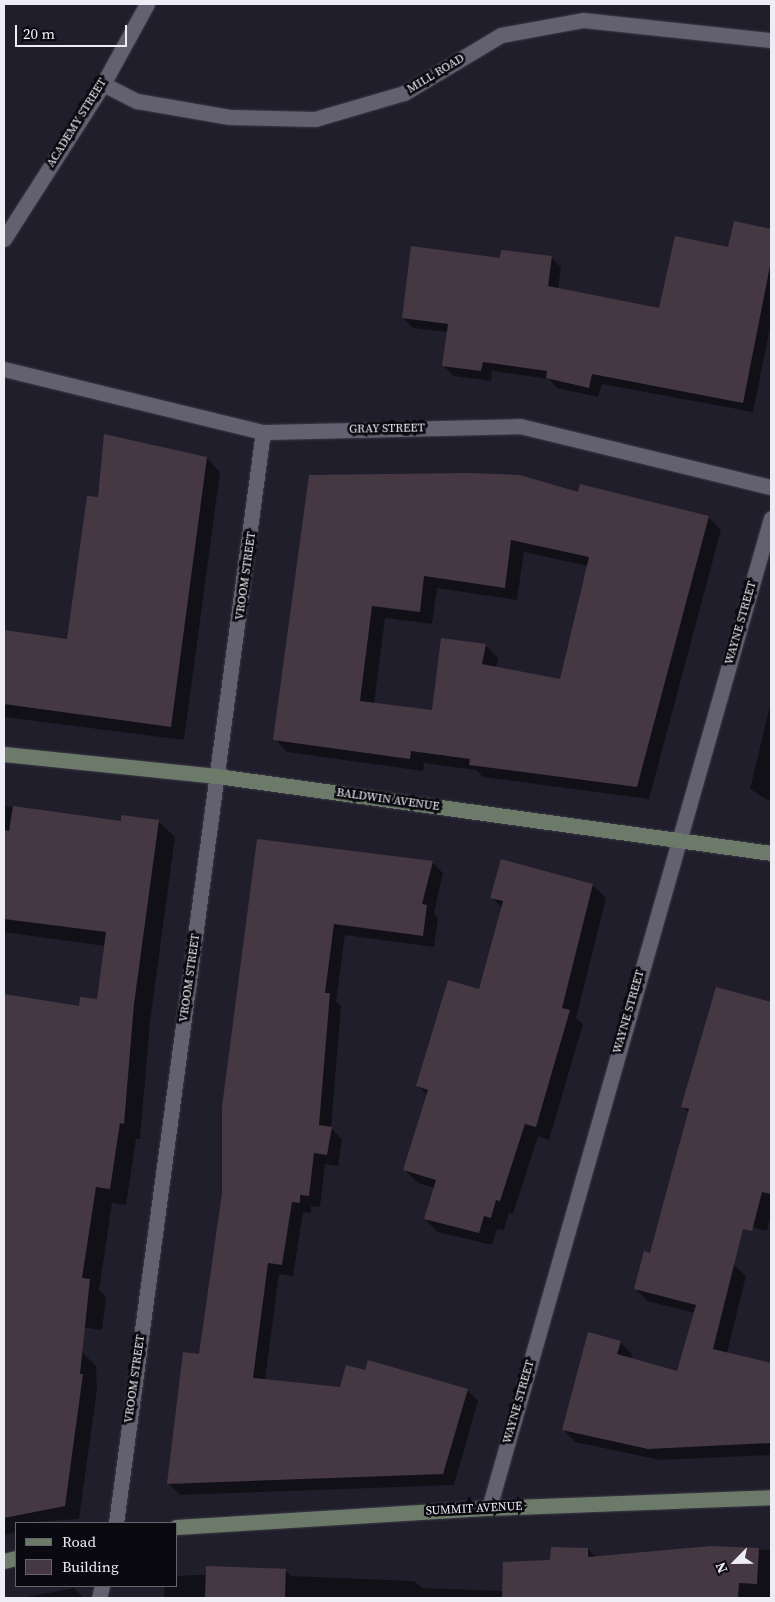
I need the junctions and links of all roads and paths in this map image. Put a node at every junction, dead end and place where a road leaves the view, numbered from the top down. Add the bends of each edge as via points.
1 (147, 4) edge
2 (771, 40) edge
3 (103, 84) junction
4 (4, 239) edge
5 (4, 369) edge
6 (264, 432) junction
7 (771, 487) edge
8 (771, 518) edge
9 (4, 754) edge
10 (217, 776) junction
11 (677, 841) junction
12 (771, 853) edge
13 (771, 1497) edge
14 (489, 1508) junction
15 (116, 1522) edge
16 (178, 1527) edge

1 - 3 street, ACADEMY STREET
2 - 3 street, MILL ROAD via 583,20 501,35 404,93 315,119 230,117 137,101
3 - 4 street, ACADEMY STREET
5 - 6 street, GRAY STREET
6 - 7 street, GRAY STREET via 520,426
6 - 10 street, VROOM STREET
8 - 11 street, WAYNE STREET
9 - 10 street, BALDWIN AVENUE
10 - 11 street, BALDWIN AVENUE
10 - 15 street, VROOM STREET
11 - 12 street, BALDWIN AVENUE
11 - 14 street, WAYNE STREET
13 - 14 street, SUMMIT AVENUE
14 - 16 street, SUMMIT AVENUE

